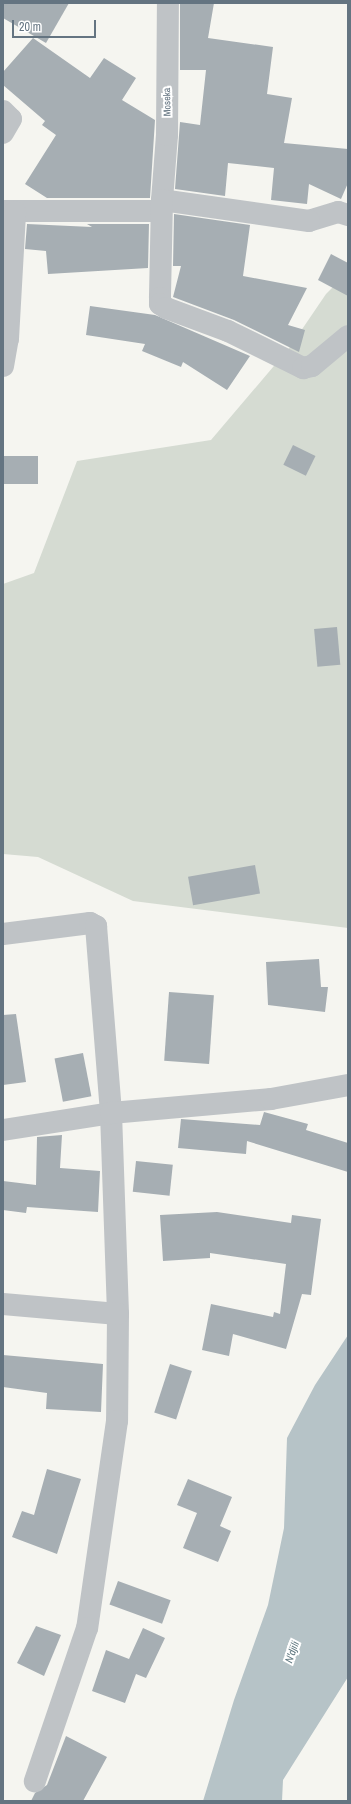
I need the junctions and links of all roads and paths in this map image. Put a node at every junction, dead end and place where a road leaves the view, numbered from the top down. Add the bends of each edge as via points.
1 (168, 3) edge
2 (3, 111) edge
3 (3, 133) edge
4 (161, 205) junction
5 (9, 211) edge
6 (348, 215) edge
7 (348, 336) edge
8 (3, 366) edge
9 (3, 934) edge
10 (348, 1085) edge
11 (111, 1113) junction
12 (3, 1130) edge
13 (3, 1304) edge
14 (118, 1314) junction
15 (35, 1780) dead end

1 - 4 street, Moseka via 167,129
2 - 3 street via 11,119
4 - 5 street
4 - 6 street via 308,220 338,212
4 - 7 street, Moseka via 160,304 228,331 303,368 312,366
5 - 8 street via 8,339
9 - 11 street via 90,923 96,926
10 - 11 street via 271,1099
11 - 12 street
11 - 14 street
13 - 14 street
14 - 15 street via 117,1421 87,1628

